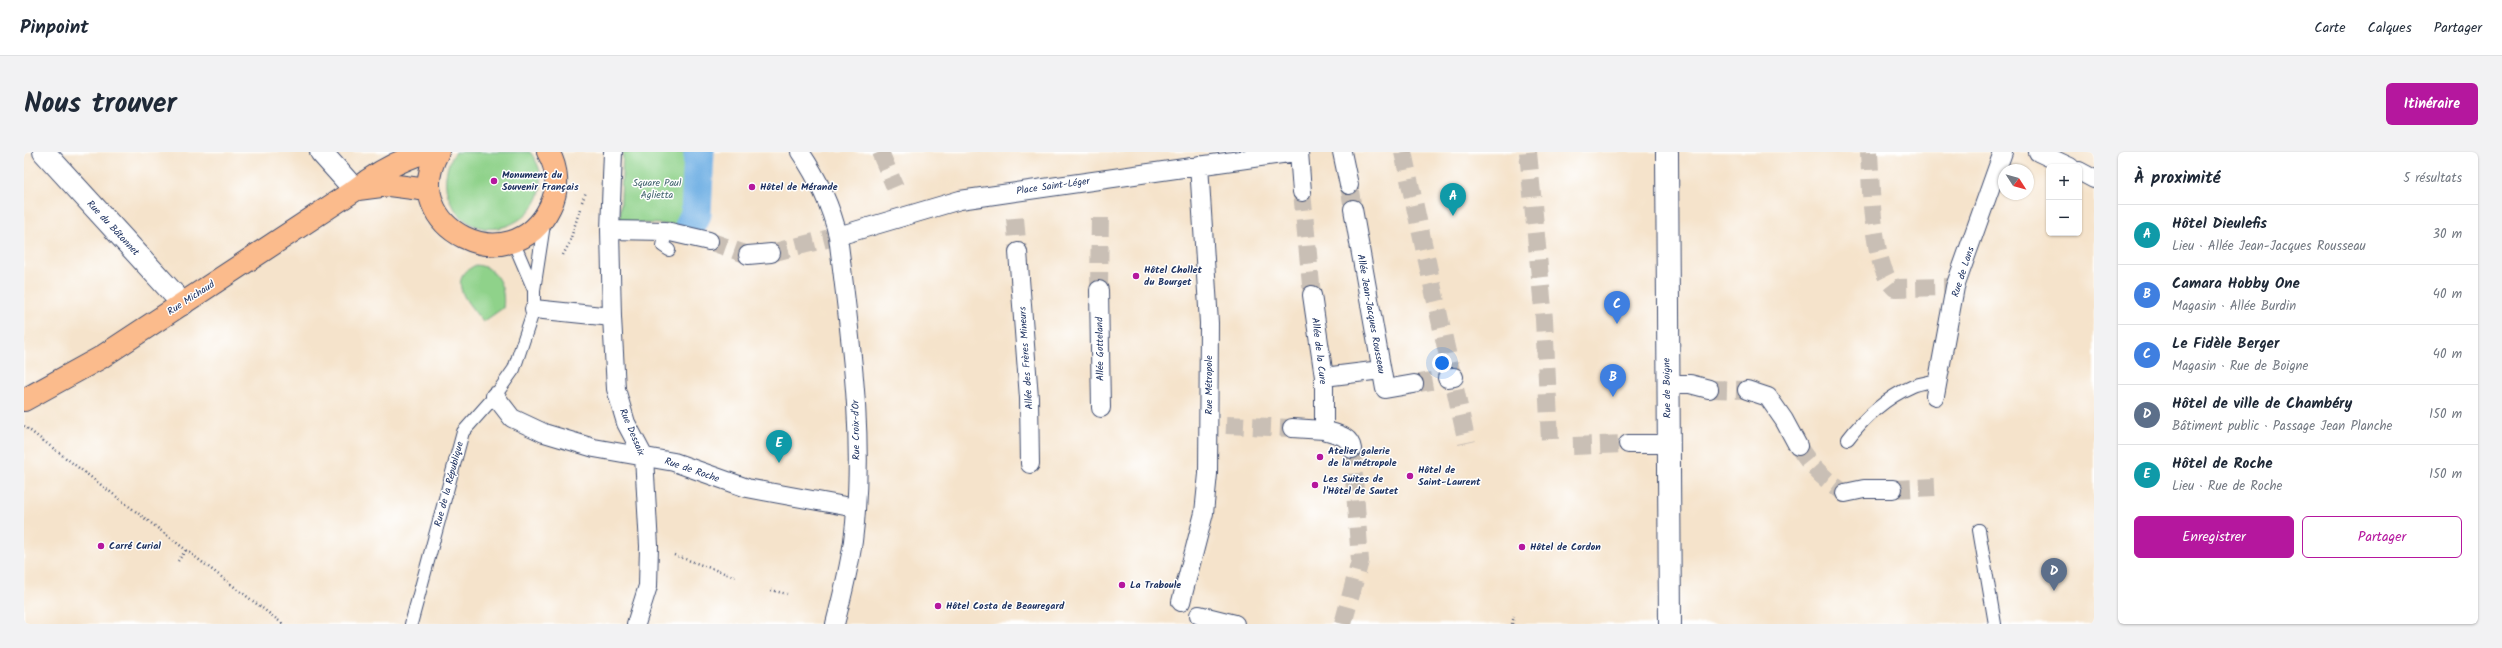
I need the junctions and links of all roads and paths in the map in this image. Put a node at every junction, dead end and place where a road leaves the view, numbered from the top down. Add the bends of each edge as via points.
1 (44, 152) edge
2 (321, 152) edge
3 (426, 152) edge
4 (438, 152) edge
5 (548, 152) edge
6 (613, 152) edge
7 (800, 152) edge
8 (1298, 152) edge
9 (1342, 152) edge
10 (1667, 152) edge
11 (2003, 152) edge
12 (2038, 152) edge
13 (1273, 153) edge
14 (2064, 164) edge
15 (1199, 166) junction
16 (2082, 173) edge
17 (2094, 179) edge
18 (1349, 185) tunnel mouth
19 (355, 190) junction
20 (428, 190) junction
21 (1302, 192) tunnel mouth
22 (1353, 209) tunnel mouth
23 (546, 217) junction
24 (610, 230) junction
25 (666, 231) junction
26 (838, 236) junction
27 (513, 242) junction
28 (709, 242) tunnel mouth
29 (669, 250) dead end
30 (1018, 252) tunnel mouth
31 (771, 253) tunnel mouth
32 (748, 255) tunnel mouth
33 (534, 290) junction
34 (1099, 290) tunnel mouth
35 (1312, 295) tunnel mouth
36 (183, 304) junction
37 (534, 309) junction
38 (612, 317) junction
39 (1381, 370) junction
40 (1324, 377) junction
41 (1414, 384) tunnel mouth
42 (1667, 384) junction
43 (1937, 388) joint
44 (1709, 389) tunnel mouth
45 (1747, 390) tunnel mouth
46 (495, 396) junction
47 (24, 400) edge
48 (1101, 408) dead end
49 (24, 426) edge
50 (1292, 428) tunnel mouth
51 (1324, 430) junction
52 (1848, 439) dead end
53 (1628, 444) tunnel mouth
54 (1668, 444) junction
55 (1798, 446) tunnel mouth
56 (1352, 449) tunnel mouth
57 (644, 457) junction
58 (1030, 464) dead end
59 (1894, 489) tunnel mouth
60 (1845, 493) dead end
61 (856, 508) junction
62 (1979, 530) dead end
63 (649, 546) junction
64 (186, 550) junction
65 (178, 561) dead end
66 (738, 578) dead end
67 (771, 590) dead end
68 (787, 594) dead end
69 (1181, 602) dead end
70 (1199, 615) dead end
71 (1514, 616) dead end
72 (283, 624) edge
73 (411, 624) edge
74 (636, 624) edge
75 (835, 624) edge
76 (1235, 624) edge
77 (1512, 624) edge
78 (1670, 624) edge
79 (1995, 624) edge

1 - 36 street, Rue du Bâtonnet
2 - 19 street
3 - 19 main road, Rue Michaud via 374,174
4 - 20 main road via 429,175
5 - 23 main road via 557,174 557,187
6 - 24 street, Rue Dessaix
7 - 26 street, Rue Croix-d'Or via 832,213
8 - 13 street, Place Saint-Léger
8 - 21 street
9 - 18 street
10 - 42 street, Rue de Boigne
11 - 43 street, Rue de Lans via 1955,287
12 - 14 street
13 - 15 street, Place Saint-Léger
15 - 26 street, Place Saint-Léger via 960,200
15 - 69 street, Rue Métropole via 1217,424 1204,513
16 - 17 street
19 - 20 main road, Rue Michaud via 389,185
19 - 36 main road, Rue Michaud
20 - 27 main road via 439,216 459,236 484,245
22 - 39 street, Allée Jean-Jacques Rousseau
23 - 27 main road via 536,229
23 - 33 lane, Rue de la République
24 - 25 street
24 - 38 street, Rue Dessaix
25 - 28 street
25 - 29 lane via 663,246
26 - 61 street, Rue Croix-d'Or via 856,396
27 - 33 lane, Rue de la République
30 - 58 street, Allée des Frères Mineurs via 1029,398
31 - 32 street
33 - 37 lane, Rue de la République
34 - 48 street, Allée Gotteland
35 - 40 street, Allée de la Cure
36 - 47 main road, Rue Michaud via 100,358
37 - 38 street
37 - 46 lane, Rue de la République via 514,369
38 - 57 street, Rue Dessaix via 616,389 626,423
39 - 40 street
39 - 41 street, Allée Jean-Jacques Rousseau via 1384,389
40 - 51 street, Allée de la Cure
42 - 44 street via 1690,384
42 - 54 street, Rue de Boigne
43 - 52 lane via 1911,387 1889,400 1858,425
45 - 55 street via 1768,398
46 - 57 street, Rue de Roche via 512,418 544,433 594,448
46 - 73 lane, Rue de la République via 463,432
49 - 64 path
50 - 51 street
51 - 56 street via 1345,436 1352,444
53 - 54 street
54 - 78 street, Rue de Boigne
57 - 61 street, Rue de Roche via 674,462 747,488
57 - 63 street, Rue Dessaix
59 - 60 street via 1864,489
61 - 75 street, Rue Croix-d'Or via 848,571
62 - 79 lane
63 - 66 path
63 - 74 street, Rue Dessaix via 648,586
64 - 65 path
64 - 72 path
67 - 68 path
70 - 76 street
71 - 77 path

